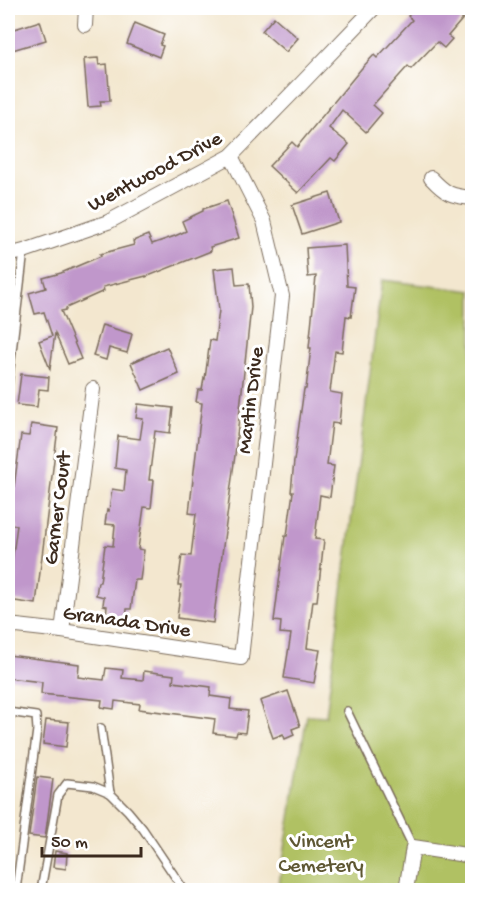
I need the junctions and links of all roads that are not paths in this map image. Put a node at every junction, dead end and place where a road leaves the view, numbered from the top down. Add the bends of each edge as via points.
1 (86, 8) edge
2 (374, 8) edge
3 (85, 25) dead end
4 (231, 156) junction
5 (431, 178) dead end
6 (472, 198) edge
7 (24, 251) junction
8 (8, 255) edge
9 (8, 385) edge
10 (93, 389) dead end
11 (8, 625) edge
12 (62, 631) junction
13 (241, 658) joint
14 (347, 711) dead end
15 (8, 712) edge
16 (101, 728) dead end
17 (110, 793) junction
18 (413, 847) junction
19 (472, 856) edge
20 (16, 891) edge
21 (41, 891) edge
22 (184, 891) edge
23 (406, 891) edge

1 - 3 street
2 - 4 street, Wentwood Drive
4 - 7 street, Wentwood Drive via 108,222
4 - 13 street, Martin Drive via 264,221 282,296
5 - 6 street via 442,190
7 - 8 street, Wentwood Drive
7 - 9 lane
10 - 12 street, Garner Court
11 - 12 street, Granada Drive
12 - 13 street, Granada Drive
14 - 18 lane
15 - 20 lane via 36,716 37,730
16 - 17 lane
17 - 21 lane via 67,783 58,795
17 - 22 lane via 143,829
18 - 19 street
18 - 23 street

